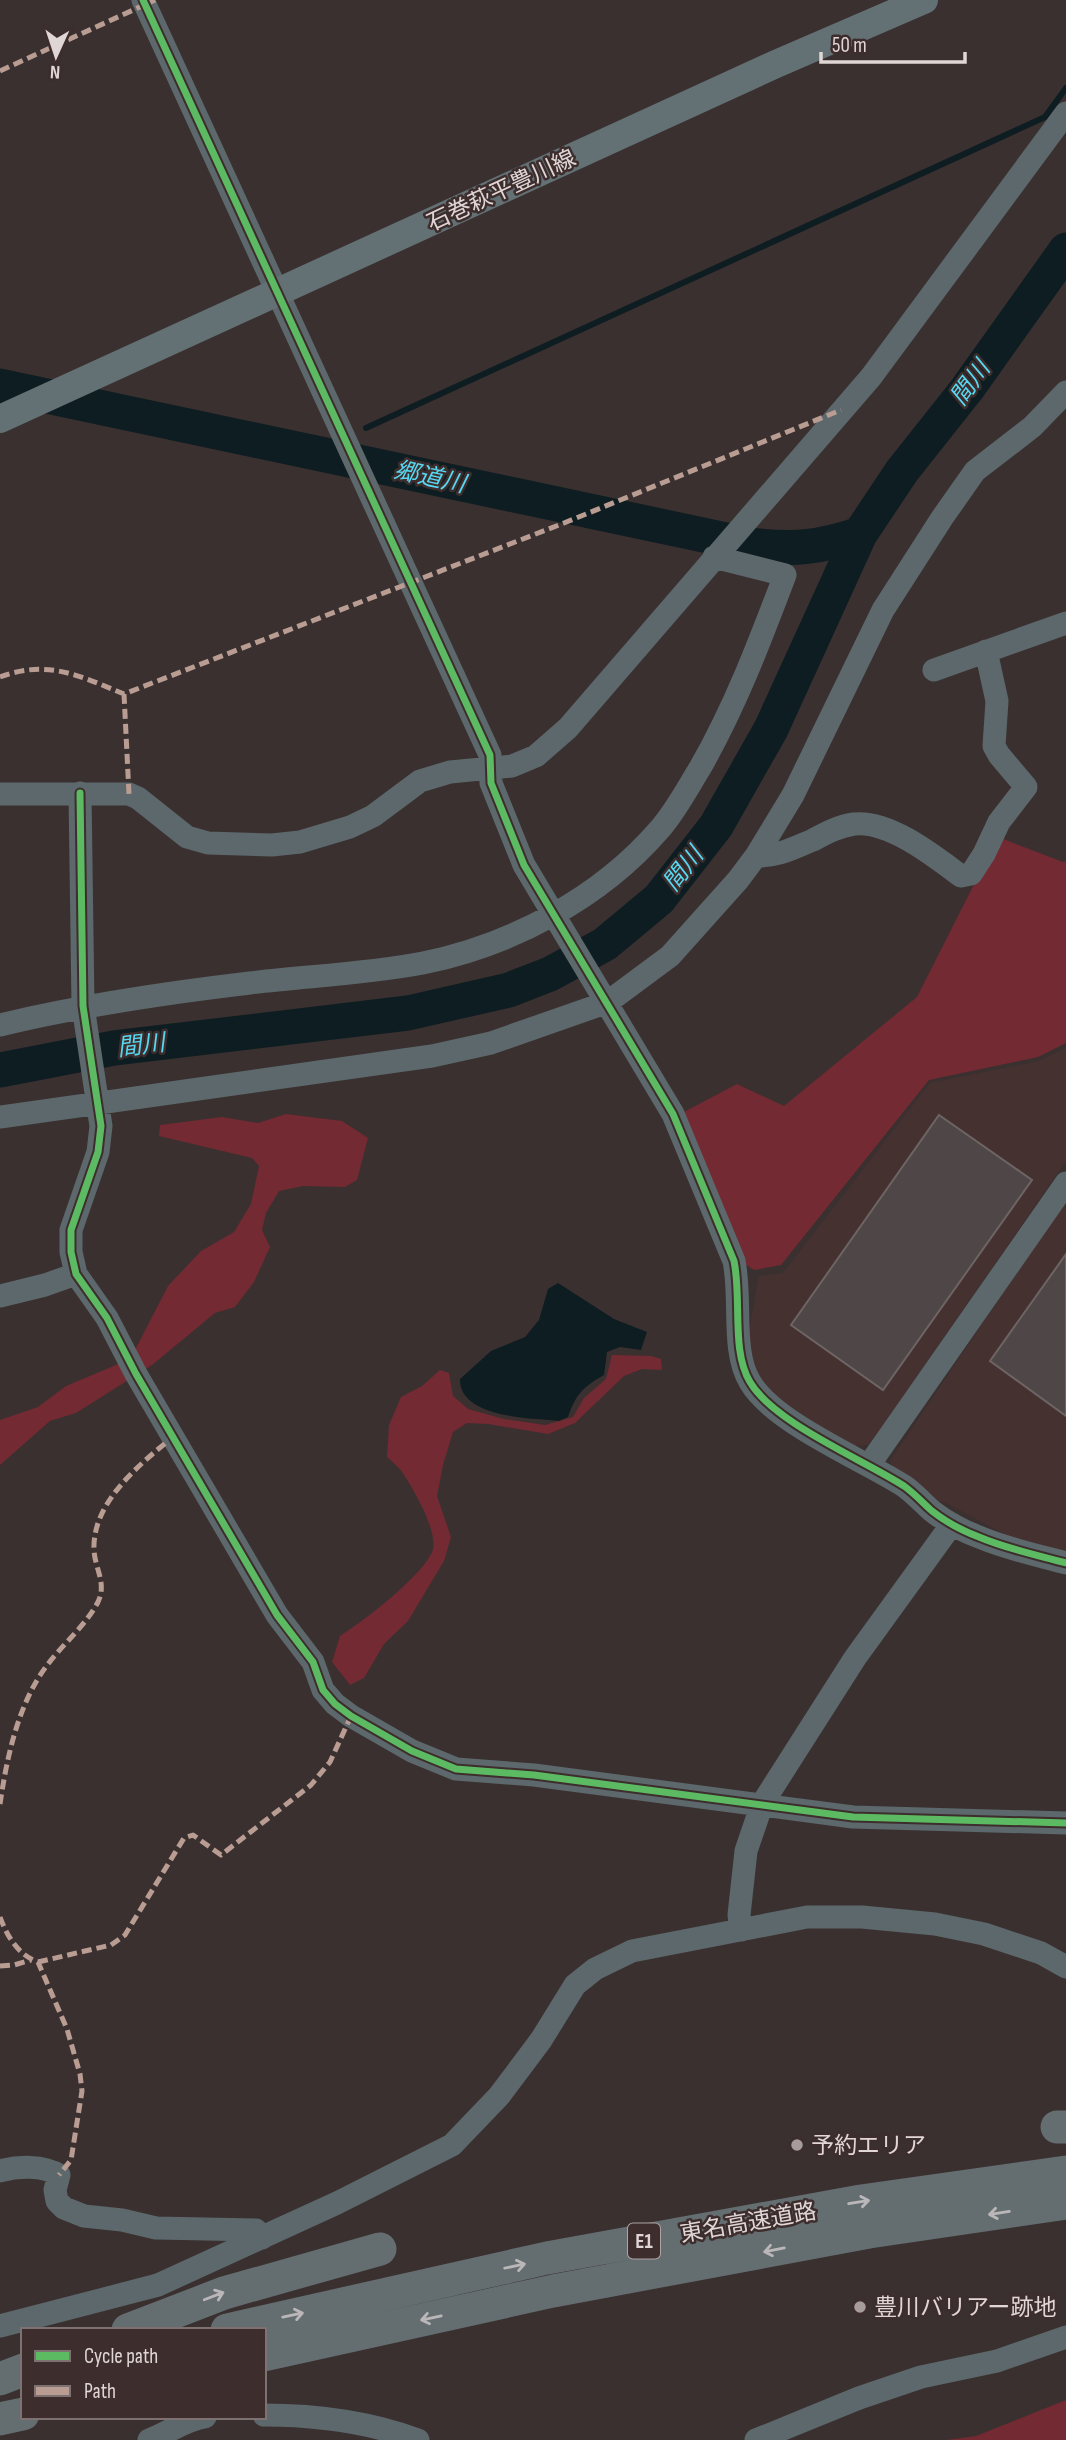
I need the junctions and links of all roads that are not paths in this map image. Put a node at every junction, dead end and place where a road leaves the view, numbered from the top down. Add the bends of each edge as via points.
1 (143, 0) edge
2 (923, 0) edge
3 (1066, 113) edge
4 (278, 292) junction
5 (1066, 392) edge
6 (8, 415) edge
7 (715, 555) junction
8 (1066, 623) edge
9 (986, 651) junction
10 (934, 670) dead end
11 (491, 768) junction
12 (80, 793) junction
13 (0, 794) edge
14 (756, 856) junction
15 (557, 917) junction
16 (605, 999) junction
17 (84, 1009) junction
18 (0, 1026) edge
19 (98, 1097) junction
20 (0, 1117) edge
21 (1066, 1183) edge
22 (76, 1274) junction
23 (0, 1296) edge
24 (869, 1465) junction
25 (952, 1524) junction
26 (1066, 1563) edge
27 (762, 1804) junction
28 (1066, 1823) edge
29 (741, 1930) junction
30 (1066, 1966) edge
31 (0, 2171) edge
32 (1066, 2172) edge
33 (1066, 2203) edge
34 (262, 2238) junction
35 (380, 2249) dead end
36 (0, 2326) edge
37 (133, 2328) edge
38 (236, 2328) edge
39 (1066, 2337) edge
40 (266, 2355) edge
41 (21, 2371) edge
42 (21, 2379) edge
43 (0, 2382) edge
44 (21, 2414) edge
45 (266, 2416) edge
46 (0, 2419) edge
47 (194, 2419) edge
48 (149, 2440) edge
49 (418, 2440) edge
50 (756, 2440) edge

1 - 4 street
2 - 4 main road, 石巻萩平豊川線
3 - 7 street via 871,377
4 - 6 main road, 石巻萩平豊川線
4 - 11 street via 491,755
5 - 14 street via 1032,427 975,471 942,518 883,610 793,795
7 - 11 street via 568,728 536,756
7 - 15 street via 785,575 724,726 660,828 597,888
8 - 9 street
9 - 10 street
9 - 14 street via 997,701 994,746 1026,787 999,822 971,874 961,876 926,851 878,827 858,824 779,855
11 - 12 street via 420,781 350,827 272,845 208,843 187,837 129,794
11 - 15 street via 491,783 524,865
12 - 13 street
12 - 17 street
14 - 16 street via 670,956
15 - 16 street
15 - 17 street via 424,963
16 - 19 street via 491,1043 432,1056
16 - 24 street via 673,1114 734,1261 741,1364 750,1383 767,1403
17 - 18 street
17 - 19 street
19 - 20 street
19 - 22 street via 98,1152 71,1230
21 - 24 street
22 - 23 street
22 - 27 street via 107,1318 277,1615 313,1662 323,1690 335,1704 412,1751 456,1769
24 - 25 street
25 - 26 street via 1005,1547
25 - 27 street via 855,1658
27 - 28 street via 853,1817
27 - 29 street via 746,1851 738,1916
29 - 30 street via 807,1917 935,1924 984,1934
29 - 34 street via 632,1951 595,1969 575,1985 499,2096 452,2145
31 - 34 street via 52,2171 59,2175 57,2201 84,2216 156,2228 256,2230
38 -> 32 highway, 東名高速道路 / E1 via 561,2256 862,2201
33 -> 40 highway, 東名高速道路 / E1 via 869,2232 553,2291
34 - 36 street via 161,2293
37 -> 35 highway via 224,2293
39 - 50 street via 997,2361 908,2381
41 - 43 highway
42 - 43 highway
44 - 46 highway
45 - 49 street via 337,2420
47 - 48 street

